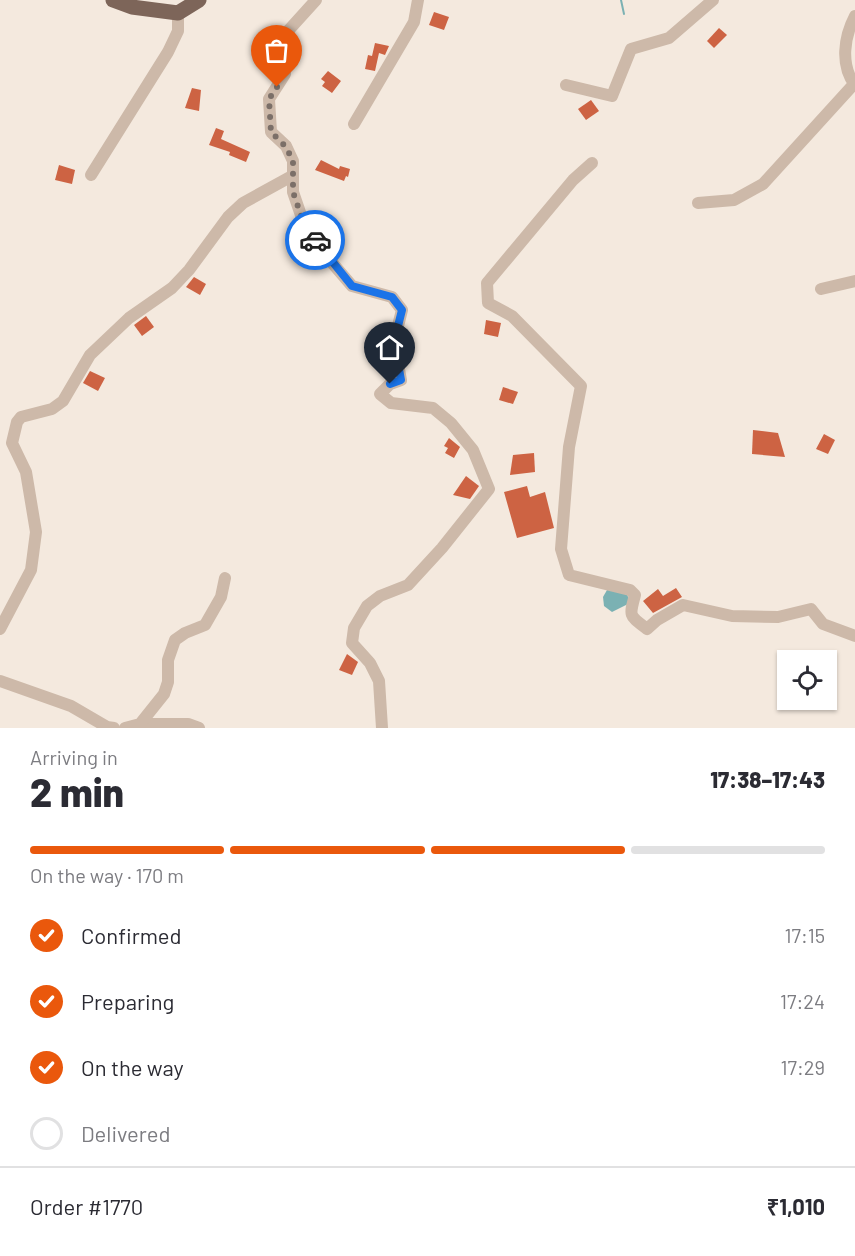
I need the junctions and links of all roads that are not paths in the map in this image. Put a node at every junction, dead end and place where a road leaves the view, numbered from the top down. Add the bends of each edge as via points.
1 (113, 0) edge
2 (199, 0) edge
3 (316, 0) edge
4 (418, 0) edge
5 (713, 0) edge
6 (178, 13) junction
7 (855, 16) edge
8 (854, 84) edge
9 (566, 85) dead end
10 (354, 124) dead end
11 (592, 163) dead end
12 (91, 175) dead end
13 (292, 176) junction
14 (698, 203) dead end
15 (855, 281) edge
16 (821, 290) dead end
17 (225, 578) dead end
18 (0, 629) edge
19 (855, 636) edge
20 (0, 681) edge
21 (140, 724) junction
22 (114, 728) edge
23 (126, 728) edge
24 (199, 728) edge
25 (382, 728) edge

1 - 6 main road via 132,8
2 - 6 main road
3 - 13 street via 287,32 278,57 285,74 269,99 271,132 293,161
4 - 10 street via 414,22
5 - 9 street via 669,38 631,49 612,96
6 - 12 street via 178,31 168,52
7 - 8 street via 847,31 845,59
8 - 14 street via 762,184 734,200
11 - 19 street via 573,180 487,283 488,303 512,316 581,386 569,447 561,549 569,575 630,590 634,595 629,612 647,629 676,608 689,605 732,616 778,617 811,609 823,624
13 - 18 street via 243,203 228,217 172,288 129,318 90,355 63,401 17,422 12,443 26,472 36,532 31,570
13 - 25 street via 304,224 328,258 352,286 392,297 402,310 394,342 401,380 380,394 391,403 433,408 473,450 489,489 408,585 380,596 368,606 354,628 352,643 370,663 379,681
15 - 16 street
17 - 21 street via 221,597 205,625 175,640 164,694
20 - 22 street via 71,706
21 - 23 street
21 - 24 street via 188,724

